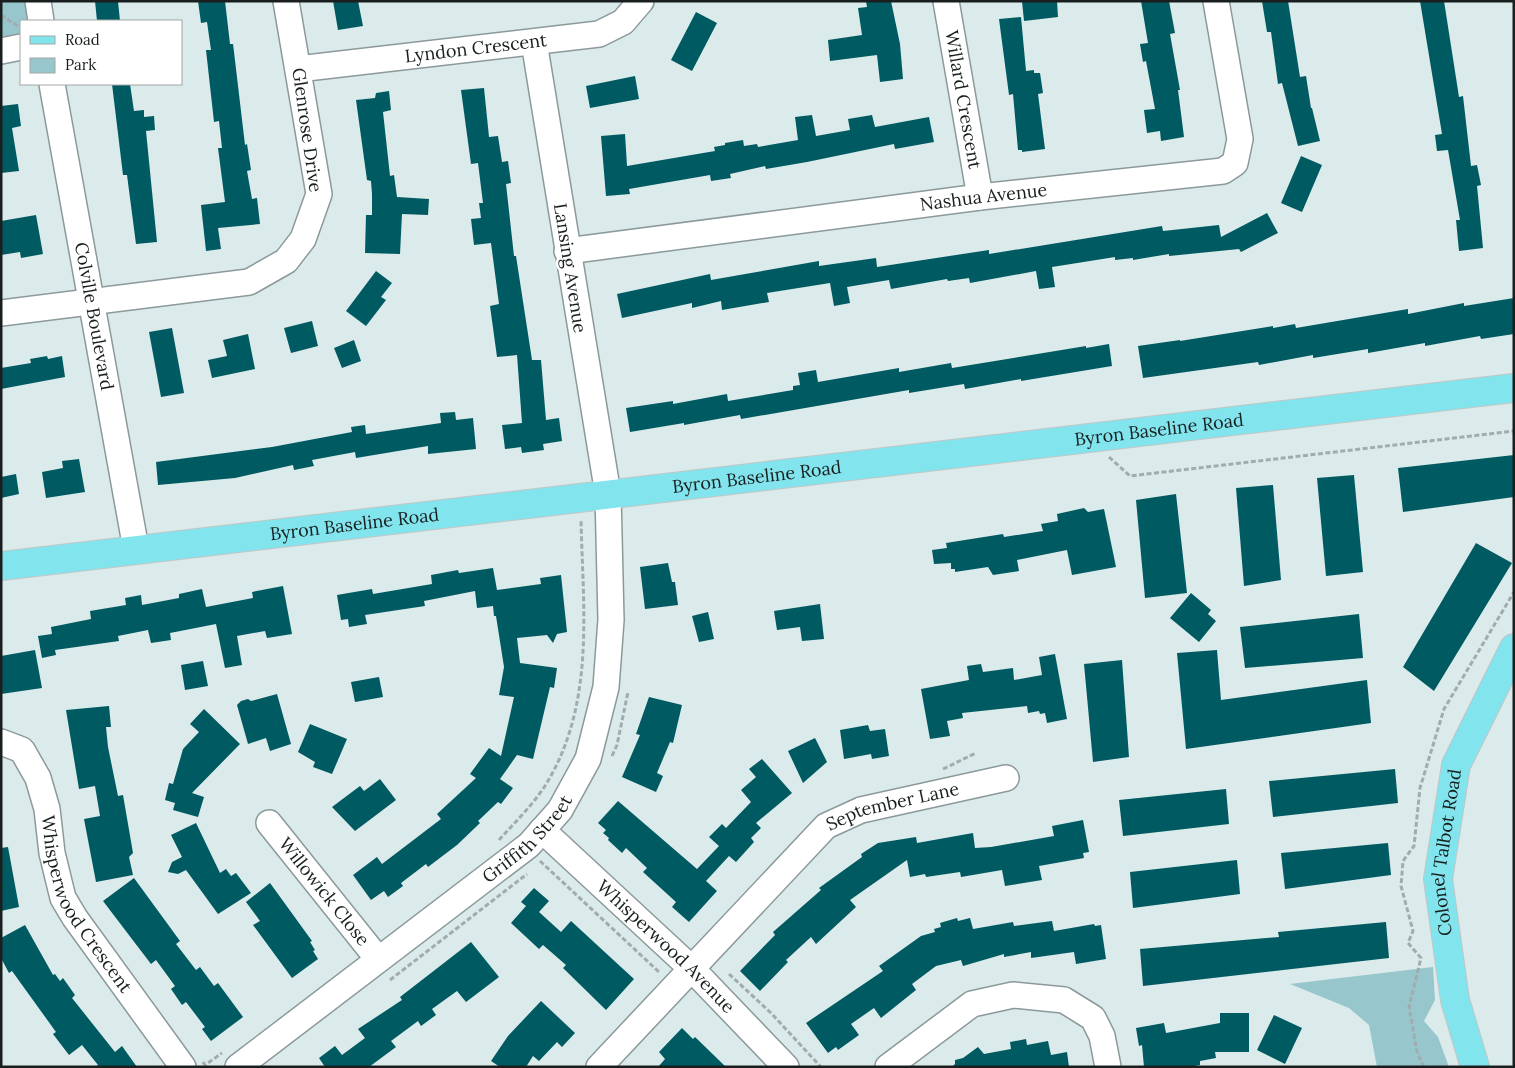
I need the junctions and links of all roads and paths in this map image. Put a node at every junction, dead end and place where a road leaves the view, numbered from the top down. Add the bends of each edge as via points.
1 (38, 1) edge
2 (286, 1) edge
3 (641, 1) edge
4 (946, 1) edge
5 (1216, 1) edge
6 (1, 15) edge
7 (41, 20) edge
8 (20, 28) edge
9 (534, 42) junction
10 (20, 47) edge
11 (1, 51) edge
12 (298, 69) junction
13 (52, 85) edge
14 (980, 196) junction
15 (567, 251) junction
16 (93, 301) junction
17 (1, 313) edge
18 (1514, 388) edge
19 (1514, 431) edge
20 (1105, 438) junction
21 (608, 494) junction
22 (580, 498) junction
23 (136, 550) junction
24 (1, 566) edge
25 (1514, 648) edge
26 (628, 686) dead end
27 (1, 742) edge
28 (976, 753) dead end
29 (609, 762) dead end
30 (938, 771) dead end
31 (1006, 778) dead end
32 (269, 823) dead end
33 (542, 830) junction
34 (494, 846) dead end
35 (534, 867) dead end
36 (528, 873) dead end
37 (378, 960) junction
38 (692, 969) junction
39 (724, 970) dead end
40 (664, 976) dead end
41 (385, 984) dead end
42 (233, 1057) edge
43 (191, 1062) edge
44 (599, 1067) edge
45 (786, 1067) edge
46 (821, 1067) edge
47 (888, 1067) edge
48 (1108, 1067) edge
49 (1475, 1067) edge

1 - 7 street
2 - 12 street, Glenrose Drive
3 - 9 street, Lyndon Crescent via 623,22 598,34
4 - 14 street, Willard Crescent
5 - 14 street, Nashua Avenue via 1240,139 1235,163 1223,171 1194,175
6 - 8 path
9 - 12 street, Lyndon Crescent
9 - 15 street, Lansing Avenue
10 - 11 street
12 - 16 street, Glenrose Drive via 319,194 303,239 286,261 249,282
13 - 16 street, Colville Boulevard
14 - 15 street, Nashua Avenue
15 - 21 street, Lansing Avenue
16 - 17 street, Glenrose Drive
16 - 23 street, Colville Boulevard
18 - 20 main road, Byron Baseline Road
19 - 20 path via 1130,476 1109,457
20 - 21 main road, Byron Baseline Road
21 - 22 main road, Byron Baseline Road
21 - 33 street, Griffith Street via 611,620 606,687 588,759 560,810
22 - 23 main road, Byron Baseline Road
22 - 34 path via 584,644 580,698 568,741 547,782
23 - 24 main road, Byron Baseline Road
25 - 49 main road, Colonel Talbot Road via 1456,765 1438,879 1455,1000
26 - 29 path via 617,745
27 - 43 street, Whisperwood Crescent via 22,750 38,778 63,898 75,918
28 - 30 path
31 - 38 street, September Lane via 861,810 826,826
32 - 37 street, Willowick Close
33 - 37 street, Griffith Street via 529,845
33 - 38 street, Whisperwood Avenue
35 - 40 path via 541,860
36 - 41 path
37 - 42 street, Griffith Street
38 - 44 street, September Lane
38 - 45 street, Whisperwood Avenue
39 - 46 path via 771,1013
42 - 43 path via 205,1065
47 - 48 street via 972,1004 1013,995 1064,1000 1093,1018 1102,1036

